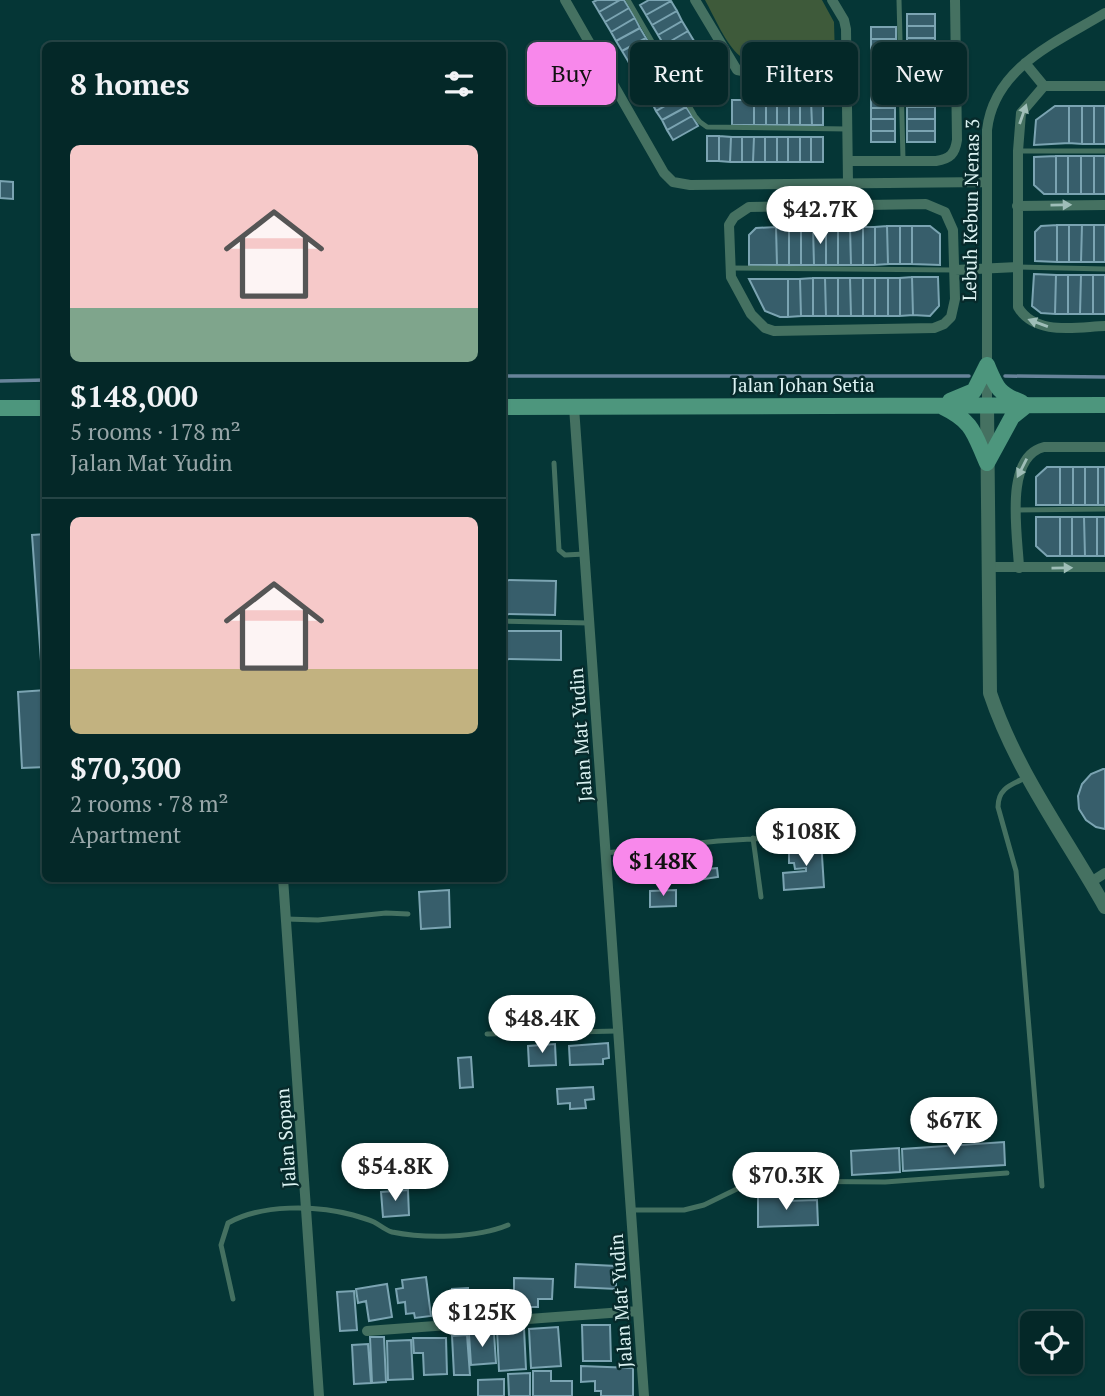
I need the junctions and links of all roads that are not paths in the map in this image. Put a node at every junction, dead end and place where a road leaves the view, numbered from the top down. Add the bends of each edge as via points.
1 (565, 0) edge
2 (628, 0) edge
3 (695, 0) edge
4 (832, 0) edge
5 (900, 0) edge
6 (954, 0) edge
7 (1105, 13) edge
8 (846, 42) edge
9 (1025, 63) junction
10 (742, 71) edge
11 (1044, 86) junction
12 (1105, 86) edge
13 (847, 105) edge
14 (847, 129) junction
15 (1018, 151) junction
16 (1105, 151) edge
17 (903, 159) junction
18 (848, 160) junction
19 (987, 181) junction
20 (848, 183) junction
21 (1105, 205) edge
22 (1017, 206) junction
23 (1018, 267) junction
24 (730, 268) junction
25 (987, 269) junction
26 (1105, 269) edge
27 (955, 270) junction
28 (1105, 326) edge
29 (987, 365) junction
30 (938, 405) junction
31 (987, 405) junction
32 (1027, 405) junction
33 (1105, 405) edge
34 (506, 407) edge
35 (574, 407) junction
36 (0, 408) edge
37 (42, 408) edge
38 (1105, 447) edge
39 (554, 463) dead end
40 (987, 463) junction
41 (1105, 509) edge
42 (1017, 510) junction
43 (585, 554) junction
44 (987, 567) junction
45 (1105, 567) edge
46 (1019, 568) junction
47 (506, 621) edge
48 (589, 623) junction
49 (1027, 777) junction
50 (821, 835) dead end
51 (753, 838) junction
52 (605, 853) junction
53 (1105, 873) edge
54 (283, 882) edge
55 (1091, 882) junction
56 (761, 897) dead end
57 (1105, 907) edge
58 (408, 914) dead end
59 (286, 919) junction
60 (617, 1031) junction
61 (487, 1034) dead end
62 (1007, 1173) dead end
63 (1042, 1186) dead end
64 (307, 1207) junction
65 (631, 1210) junction
66 (509, 1225) dead end
67 (233, 1299) dead end
68 (637, 1311) junction
69 (368, 1331) dead end
70 (319, 1396) edge
71 (644, 1396) edge

1 - 20 street via 673,182
2 - 14 lane via 695,116 708,127
3 - 10 street via 737,70
4 - 8 street via 845,24
5 - 17 lane
6 - 17 street via 956,149 947,159
7 - 9 street, Lebuh Kebun Nenas 3
9 - 11 street
9 - 19 street, Lebuh Kebun Nenas 3 via 1005,83 989,115
11 - 12 street
15 -> 11 street via 1021,113
13 - 14 street
14 - 18 street
15 - 16 lane
15 - 22 street
17 - 18 street
18 - 20 street
19 - 20 street
19 - 25 street, Lebuh Kebun Nenas 3
22 -> 21 street
22 - 23 street
23 - 25 street
23 - 26 lane
28 -> 23 street via 1044,327 1025,317 1018,307
24 - 27 lane
24 - 27 street via 751,314 765,328 786,332 934,328 951,317
24 - 27 street via 729,225 750,207 926,204 951,219
25 - 27 street
25 - 29 street, Lebuh Kebun Nenas 3
29 - 30 main road via 974,391
29 - 31 street, Lebuh Kebun Nenas 3
29 - 32 main road via 1005,397
30 - 31 main road, Jalan Johan Setia
30 - 35 main road, Jalan Johan Setia
30 - 40 main road via 969,422
31 - 32 main road, Jalan Johan Setia
31 - 40 street, Lebuh Kebun Nenas 3
32 - 33 main road, Jalan Johan Setia
32 - 40 main road via 1007,424
34 - 35 main road, Jalan Johan Setia
35 - 43 street, Jalan Mat Yudin
36 - 37 main road
38 -> 42 street via 1044,447 1031,453 1017,476
39 - 43 lane via 559,550 565,555
40 - 44 street, Lebuh Kebun Nenas 3
41 - 42 lane
42 - 46 street
43 - 48 street, Jalan Mat Yudin
44 - 46 street
44 - 49 street, Lebuh Kebun Nenas 3 via 990,693
46 -> 45 street
47 - 48 lane
48 - 52 street, Jalan Mat Yudin
49 - 55 street, Lebuh Kebun Nenas 3
49 - 63 lane via 1004,789 998,807 1016,871
50 - 51 lane
51 - 52 lane
51 - 56 lane
52 - 60 street, Jalan Mat Yudin
53 - 55 street
54 - 59 street, Jalan Sopan
55 - 57 street, Lebuh Kebun Nenas 3
58 - 59 lane
59 - 64 street, Jalan Sopan
60 - 61 lane
60 - 65 street, Jalan Mat Yudin
62 - 65 lane via 885,1182 764,1181 684,1210
64 - 66 lane via 351,1214 388,1231 412,1235 473,1235
64 - 67 lane via 242,1215 228,1223 221,1245
64 - 70 street, Jalan Sopan
65 - 68 street, Jalan Mat Yudin
68 - 69 street
68 - 71 street, Jalan Mat Yudin

